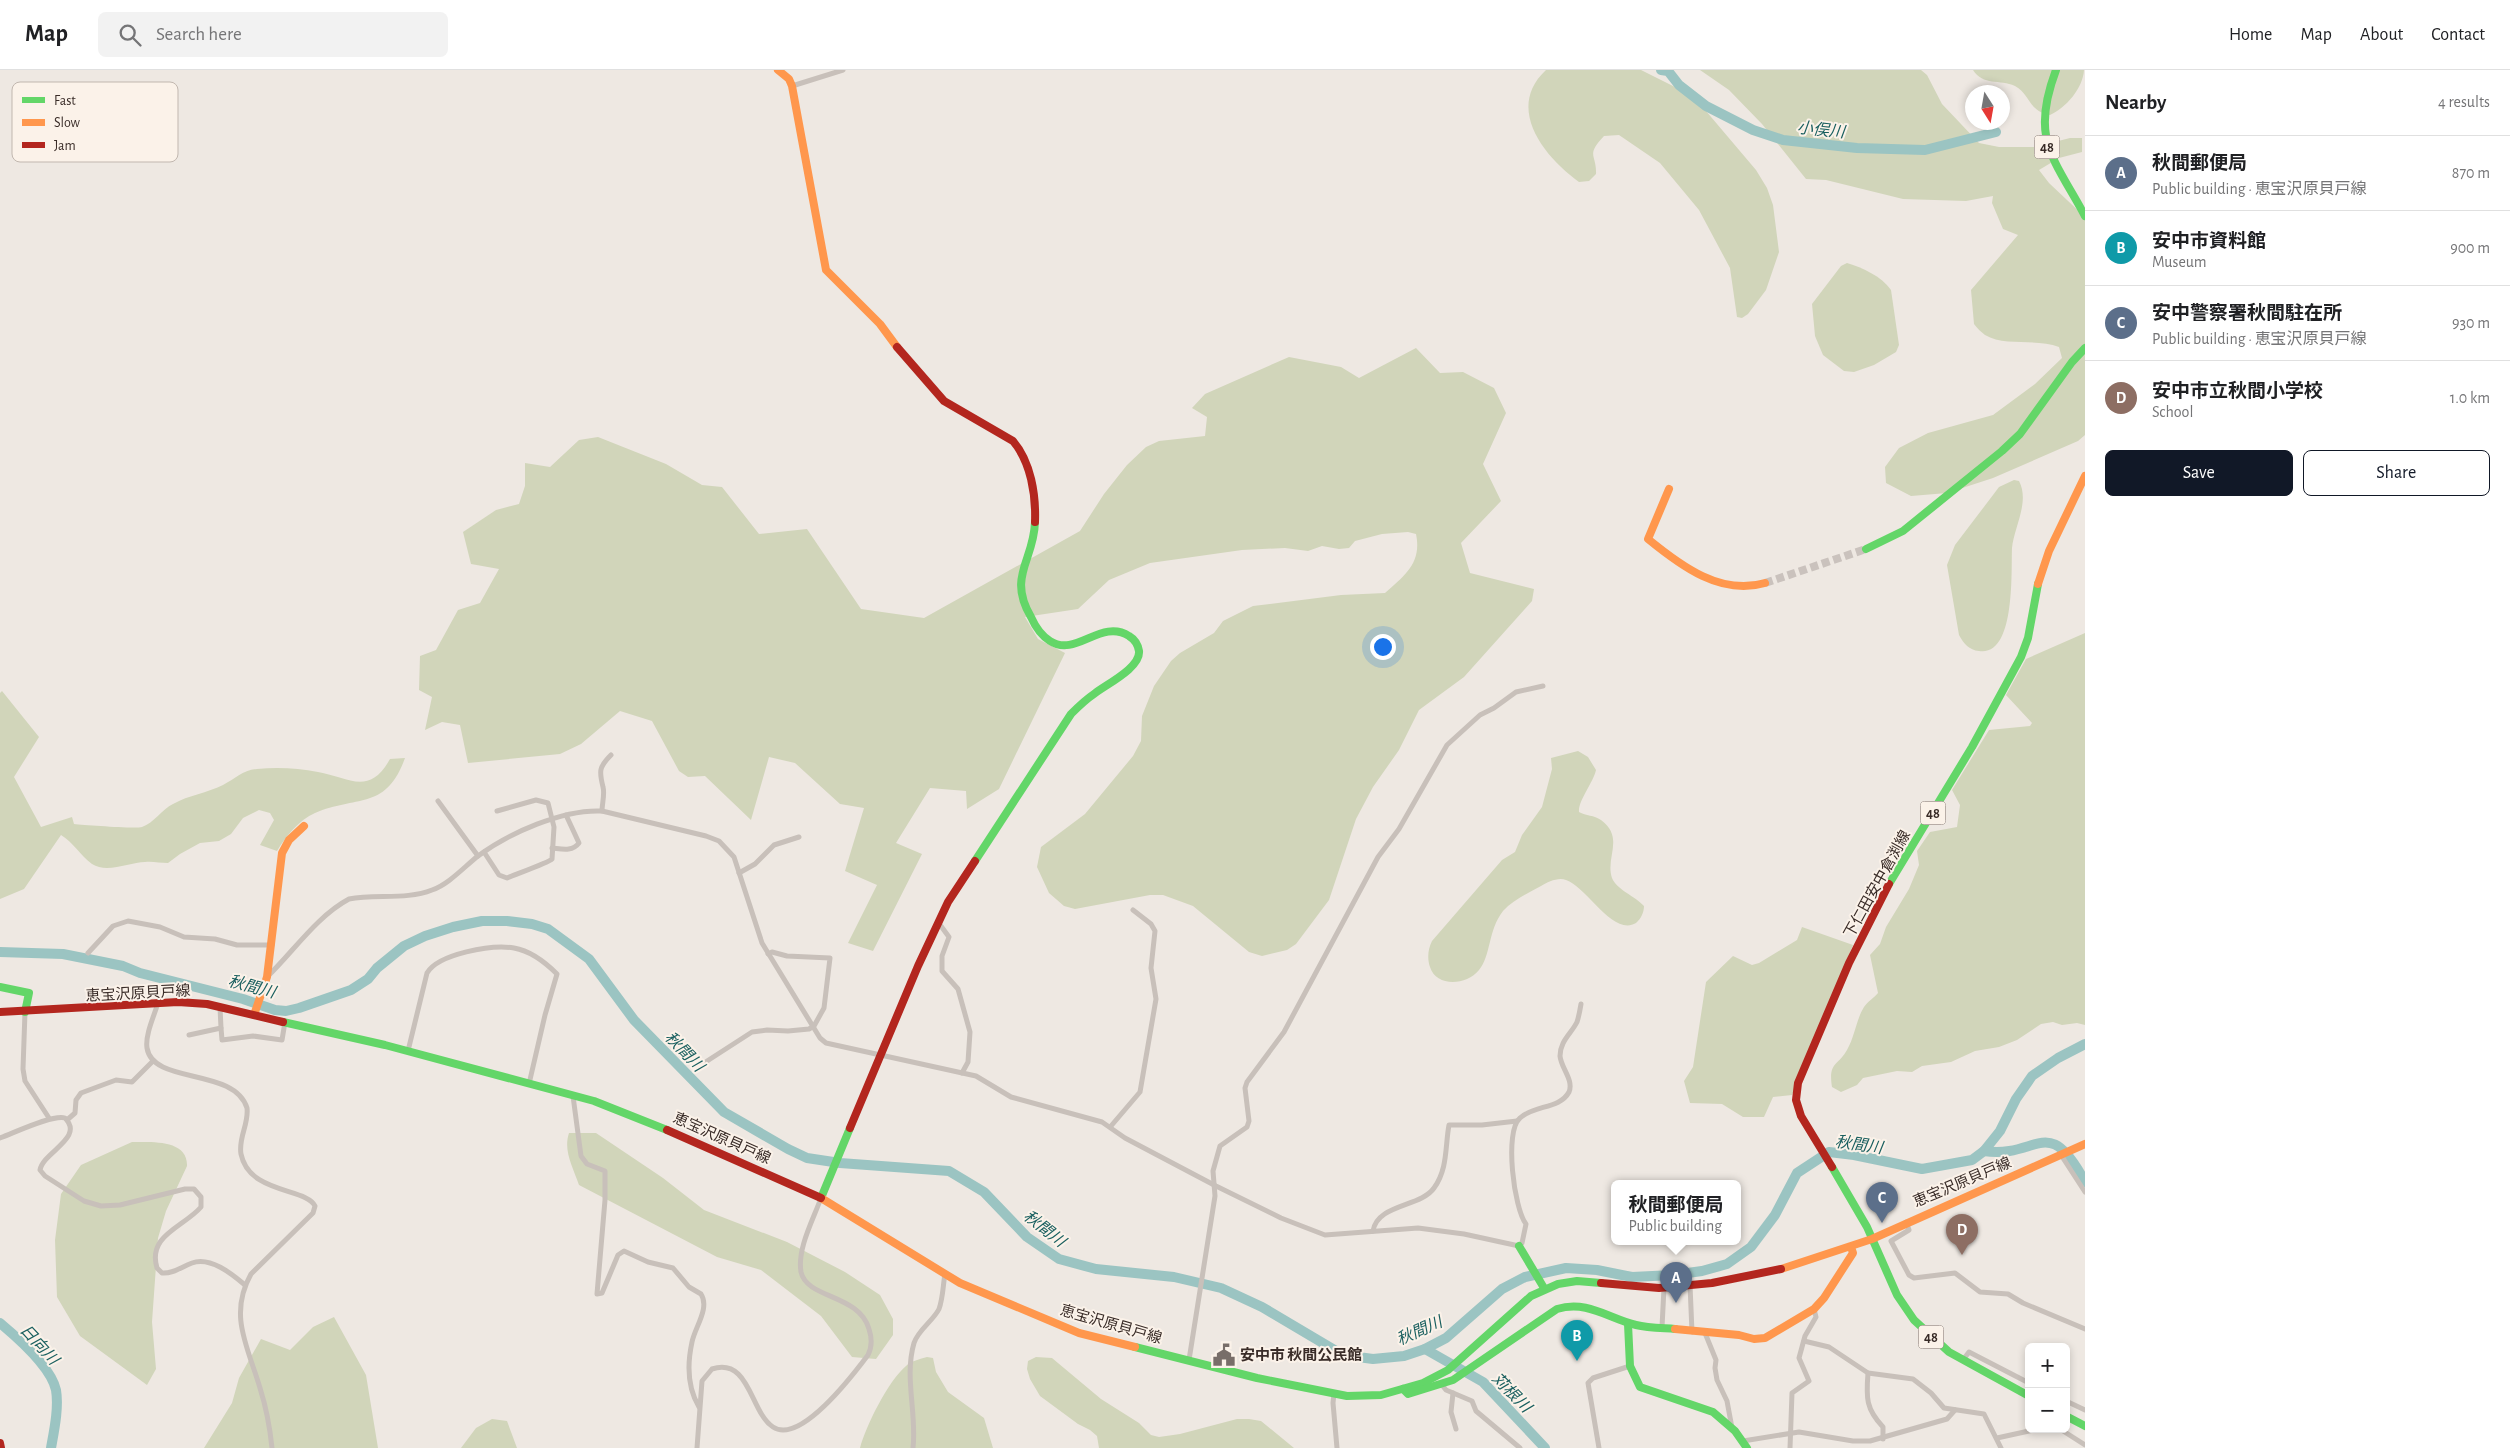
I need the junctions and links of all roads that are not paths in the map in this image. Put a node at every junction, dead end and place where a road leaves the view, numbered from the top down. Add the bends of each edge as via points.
1 (778, 70) edge
2 (843, 70) edge
3 (2056, 70) edge
4 (792, 86) junction
5 (2085, 216) edge
6 (2085, 348) edge
7 (2085, 476) edge
8 (1669, 489) dead end
9 (1866, 549) tunnel mouth
10 (1765, 583) tunnel mouth
11 (1544, 686) dead end
12 (611, 755) dead end
13 (438, 801) dead end
14 (497, 811) dead end
15 (602, 811) junction
16 (566, 815) junction
17 (551, 820) junction
18 (304, 826) dead end
19 (799, 837) dead end
20 (552, 848) junction
21 (484, 852) junction
22 (478, 856) junction
23 (739, 873) junction
24 (1132, 910) dead end
25 (938, 922) junction
26 (272, 945) junction
27 (88, 953) dead end
28 (768, 954) junction
29 (267, 977) junction
30 (0, 986) edge
31 (158, 1003) junction
32 (1581, 1004) dead end
33 (220, 1007) junction
34 (0, 1012) edge
35 (25, 1012) junction
36 (255, 1013) junction
37 (285, 1022) junction
38 (814, 1026) junction
39 (221, 1028) junction
40 (189, 1035) dead end
41 (408, 1051) junction
42 (881, 1055) junction
43 (153, 1061) junction
44 (704, 1063) dead end
45 (962, 1073) junction
46 (529, 1084) junction
47 (573, 1096) junction
48 (48, 1118) junction
49 (67, 1120) junction
50 (1517, 1121) junction
51 (1111, 1126) junction
52 (0, 1138) edge
53 (2085, 1144) edge
54 (2065, 1153) junction
55 (1216, 1186) junction
56 (2085, 1192) edge
57 (821, 1198) junction
58 (1906, 1222) junction
59 (1373, 1231) junction
60 (1872, 1240) junction
61 (1519, 1246) junction
62 (1851, 1246) junction
63 (944, 1274) junction
64 (245, 1285) junction
65 (1542, 1285) junction
66 (1690, 1285) junction
67 (1664, 1288) junction
68 (1814, 1309) junction
69 (1628, 1324) junction
70 (1662, 1327) junction
71 (2085, 1329) edge
72 (1692, 1332) junction
73 (1705, 1333) junction
74 (1804, 1341) junction
75 (1189, 1360) junction
76 (1963, 1360) junction
77 (1630, 1366) junction
78 (1868, 1374) junction
79 (2017, 1379) junction
80 (2025, 1382) edge
81 (1442, 1385) junction
82 (2012, 1388) junction
83 (1403, 1389) junction
84 (1334, 1393) junction
85 (1453, 1393) junction
86 (2025, 1394) edge
87 (2070, 1403) edge
88 (699, 1408) junction
89 (1955, 1410) junction
90 (2085, 1410) edge
91 (2070, 1418) edge
92 (2085, 1426) edge
93 (1732, 1428) junction
94 (1456, 1429) dead end
95 (1789, 1432) junction
96 (2025, 1432) edge
97 (2066, 1433) edge
98 (1997, 1438) junction
99 (1883, 1439) junction
100 (0, 1443) edge
101 (1745, 1444) edge
102 (2085, 1445) edge
103 (1, 1448) edge
104 (272, 1448) edge
105 (697, 1448) edge
106 (913, 1448) edge
107 (1337, 1448) edge
108 (1520, 1448) edge
109 (1599, 1448) edge
110 (1790, 1448) edge
111 (2000, 1448) edge

1 - 4 main road
2 - 4 street
3 - 5 main road, 48 via 2044,107 2045,136 2051,155
4 - 25 main road via 826,270 880,324 902,355 944,401 1013,441 1022,450 1034,504 1035,528 1021,581 1021,597 1041,632 1058,644 1075,643 1120,629 1135,641 1139,654 1127,671 1071,714
6 - 9 main road via 2020,434 2002,451 1903,531
7 - 60 main road, 下仁田安中倉渕線 / 48 via 2051,546 2041,575 2030,636 2022,655 1996,707 1883,895 1849,964 1798,1083 1798,1108
8 - 10 main road via 1648,540 1718,583 1732,587
11 - 55 street via 1516,692 1480,715 1440,755 1399,829 1378,857 1284,1032 1247,1082 1249,1121 1247,1127 1220,1146 1213,1171
12 - 15 street via 600,772
13 - 22 street
14 - 17 street via 542,800 548,803
15 - 16 street via 587,810
15 - 23 street via 719,841 734,857
16 - 17 street
16 - 20 street via 579,843 567,850
17 - 20 street via 554,827
17 - 21 street via 506,838
18 - 26 main road via 289,840 282,853
19 - 23 street via 774,845 755,864
20 - 21 street via 549,862 507,878 499,875
21 - 22 street
22 - 29 street via 434,890 418,894 358,897 339,904
23 - 28 street
24 - 51 street via 1155,931 1151,968 1156,998 1140,1092
25 - 42 main road
25 - 45 street via 949,936 942,956 942,971 958,989 970,1032 968,1062
26 - 27 street via 184,937 160,927 128,921 113,926
26 - 29 main road
28 - 38 street
28 - 38 street via 830,958 824,1008
29 - 36 main road
30 - 35 main road via 29,993
31 - 33 main road, 恵宝沢原貝戸線
31 - 35 main road, 恵宝沢原貝戸線
31 - 43 street via 146,1045
32 - 50 street via 1560,1054 1569,1091 1561,1101 1531,1111
33 - 36 main road, 恵宝沢原貝戸線
33 - 39 street
34 - 35 main road, 恵宝沢原貝戸線
35 - 48 street via 25,1081
36 - 37 main road, 恵宝沢原貝戸線
37 - 39 street via 282,1040 252,1036 222,1040
37 - 41 main road, 恵宝沢原貝戸線
38 - 42 street via 826,1043
38 - 44 street via 809,1029 752,1032
39 - 40 street
41 - 46 main road, 恵宝沢原貝戸線
41 - 46 street via 431,966 451,956 515,948 539,958 557,974
42 - 45 street
42 - 57 main road
43 - 49 street via 132,1082 116,1080 81,1093 76,1100 75,1113
43 - 64 street via 167,1069 209,1080 235,1092 247,1108 241,1150 251,1172 276,1189 309,1199 314,1204 313,1213 259,1265
45 - 51 street via 976,1076 1011,1097 1089,1117
46 - 47 main road, 恵宝沢原貝戸線
47 - 57 main road, 恵宝沢原貝戸線 via 626,1112
47 - 88 street via 581,1156 587,1164 603,1169 605,1173 597,1294 602,1293 618,1255 624,1252 674,1268 689,1287 701,1294 704,1305 692,1341 689,1369 691,1392
48 - 49 street via 62,1116
48 - 52 street
49 - 64 street via 69,1135 44,1162 40,1170 45,1176 84,1200 101,1206 194,1189 201,1197 201,1207 160,1241 156,1252 157,1268 162,1273 170,1273 192,1263 204,1262
50 - 59 street via 1482,1126 1449,1125 1444,1166 1434,1188 1426,1196 1385,1215
50 - 61 street via 1513,1134 1512,1169 1520,1217 1526,1224
51 - 55 street via 1125,1138
53 - 54 main road, 恵宝沢原貝戸線
54 - 56 street
54 - 58 main road, 恵宝沢原貝戸線
55 - 59 street via 1281,1218 1325,1234
55 - 75 street
57 - 63 main road, 恵宝沢原貝戸線
57 - 88 street via 804,1244 802,1275 808,1285 842,1300 863,1316 870,1332 868,1355 823,1407 796,1428 778,1430 769,1424 744,1382 726,1366 707,1373 702,1381
58 - 60 main road, 恵宝沢原貝戸線
58 - 71 street via 1909,1230 1890,1240 1909,1275 1914,1278 1955,1273 1980,1292 2008,1294
59 - 61 street via 1418,1228
60 - 62 main road, 恵宝沢原貝戸線
60 - 76 main road, 48 via 1890,1283 1910,1314 1926,1333
61 - 65 main road
62 - 66 main road, 恵宝沢原貝戸線 via 1747,1277
62 - 68 main road via 1853,1254
63 - 75 main road, 恵宝沢原貝戸線 via 1079,1332
63 - 106 street via 938,1309 916,1339 912,1350
64 - 104 street via 240,1322 264,1402
65 - 67 main road, 恵宝沢原貝戸線 via 1577,1281
65 - 83 main road, 恵宝沢原貝戸線 via 1448,1370
66 - 67 main road, 恵宝沢原貝戸線
66 - 72 street
67 - 70 street
68 - 73 main road via 1765,1338
68 - 74 street via 1816,1317
69 - 70 main road
69 - 77 main road
69 - 81 main road, 恵宝沢原貝戸線 via 1585,1305 1565,1305 1470,1370
70 - 72 main road
72 - 73 main road
73 - 93 street via 1716,1360 1714,1368 1727,1402
74 - 78 street via 1828,1348
74 - 95 street via 1799,1358 1809,1381 1792,1393
75 - 84 main road, 恵宝沢原貝戸線
76 - 79 street via 1969,1352
76 - 82 main road, 48
77 - 93 main road via 1637,1383 1645,1390 1713,1412
77 - 109 street via 1593,1378 1588,1383
78 - 89 street via 1913,1379 1940,1405
78 - 99 street via 1869,1409 1883,1427
79 - 80 street
79 - 82 street
81 - 83 main road, 恵宝沢原貝戸線 via 1408,1394
81 - 85 street
82 - 86 main road, 48
83 - 84 main road, 恵宝沢原貝戸線 via 1362,1396
84 - 107 street
85 - 94 street via 1451,1412
85 - 108 street via 1472,1401 1476,1411
87 - 90 street
88 - 105 street
89 - 98 street via 1984,1414
89 - 99 street via 1947,1419
91 - 92 main road
93 - 101 main road
95 - 99 street via 1858,1441
95 - 101 street
95 - 110 street
96 - 98 street
97 - 102 street
98 - 111 street
100 - 103 main road

